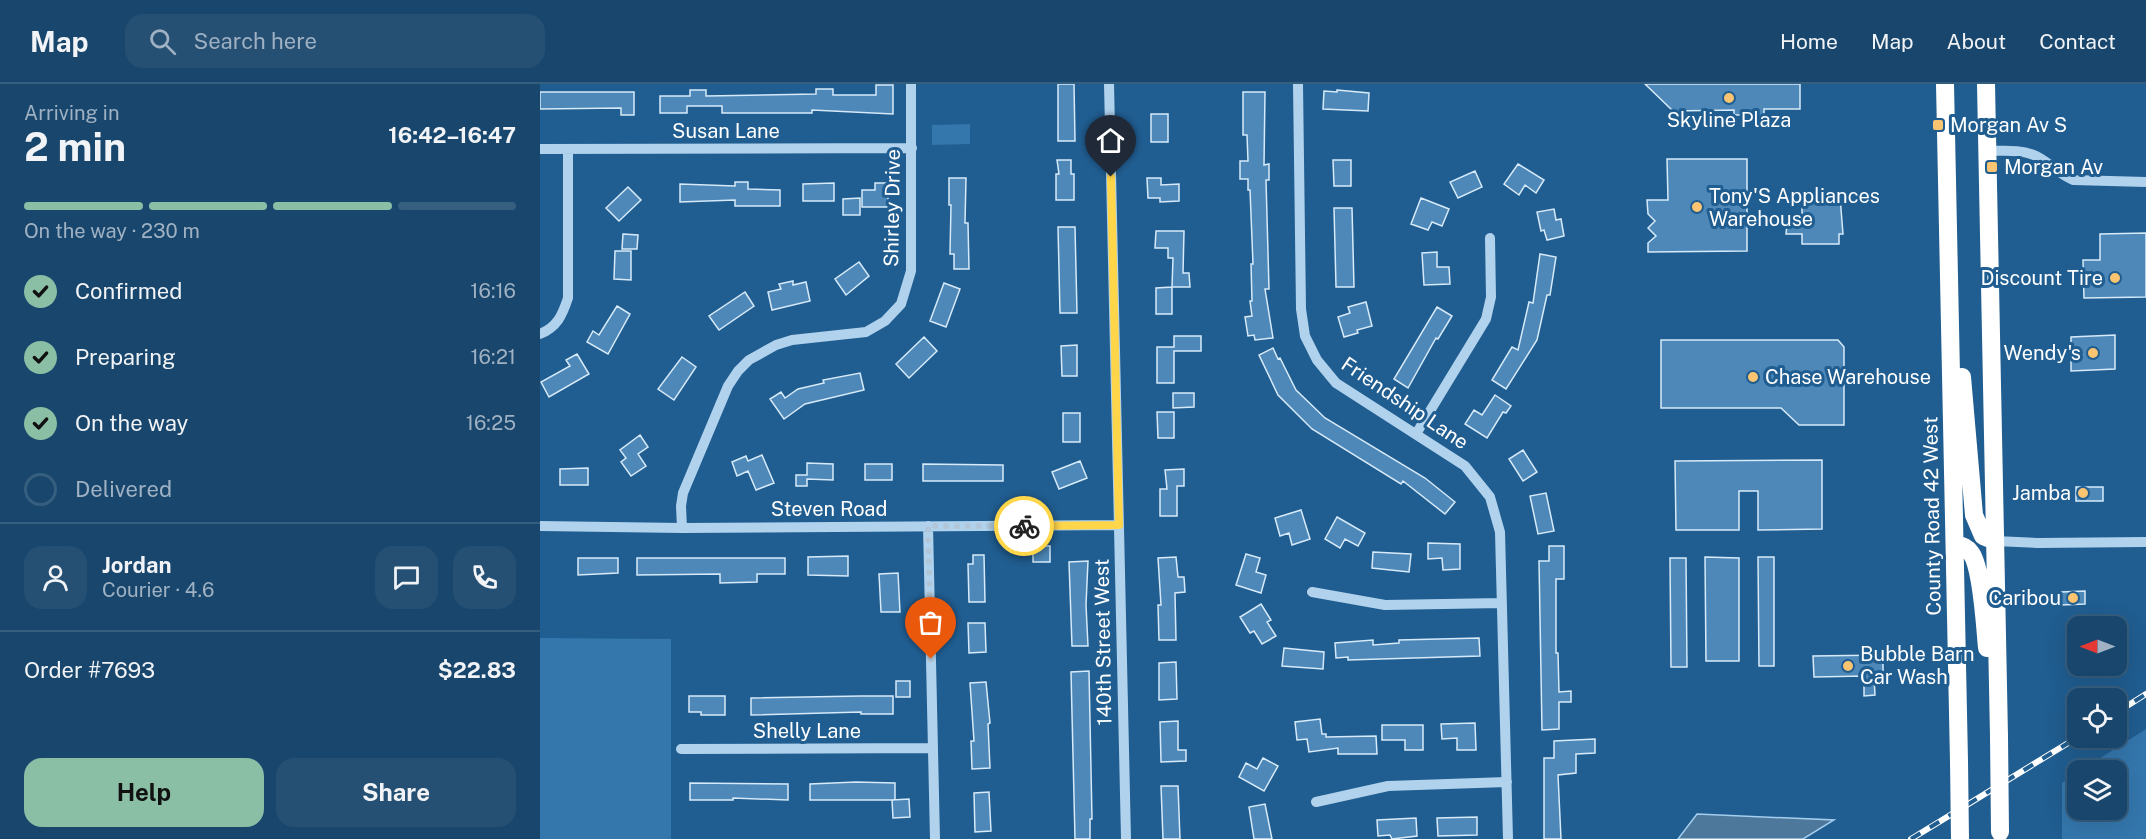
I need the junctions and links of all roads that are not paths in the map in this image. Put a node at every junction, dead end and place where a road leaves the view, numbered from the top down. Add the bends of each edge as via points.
1 (911, 84) edge
2 (1109, 84) edge
3 (1298, 84) edge
4 (1945, 84) edge
5 (1986, 84) edge
6 (912, 148) junction
7 (540, 149) edge
8 (568, 149) junction
9 (1988, 151) junction
10 (2146, 182) edge
11 (1490, 238) dead end
12 (1950, 271) junction
13 (540, 334) edge
14 (1416, 434) junction
15 (1119, 525) junction
16 (540, 526) edge
17 (928, 526) junction
18 (682, 528) junction
19 (1995, 541) junction
20 (2146, 542) edge
21 (1955, 544) junction
22 (1312, 592) dead end
23 (1502, 603) junction
24 (1999, 736) junction
25 (933, 748) junction
26 (681, 749) dead end
27 (1507, 782) junction
28 (1316, 802) dead end
29 (2000, 835) edge
30 (934, 839) edge
31 (1126, 839) edge
32 (1508, 839) edge
33 (1960, 839) edge

1 - 6 street, Shirley Drive
2 - 15 street, 140th Street West
3 - 14 street, Friendship Lane via 1301,309 1305,336 1317,360 1335,382
4 - 12 highway, County Road 42 West
5 - 9 highway
6 - 8 street, Susan Lane
6 - 18 street, Shirley Drive via 911,272 901,304 885,321 866,332 792,340 760,352 738,371 683,493
7 - 8 street, Susan Lane
8 - 13 street via 568,298 552,329
9 - 10 street via 2037,156 2073,180
9 - 19 highway
11 - 14 street via 1491,297 1486,320
12 - 19 highway via 1974,515 1983,536
12 - 21 highway, County Road 42 West
14 - 23 street, Friendship Lane via 1465,466 1490,497 1500,532
15 - 17 street, Steven Road
15 - 31 street, 140th Street West
16 - 18 street, Steven Road
17 - 18 street, Steven Road
17 - 25 street
19 - 20 street
19 - 24 highway
21 - 24 highway via 1966,547 1973,555 1977,570
21 - 33 highway, County Road 42 West, bridge
22 - 23 street via 1385,605
23 - 27 street, Friendship Lane
24 - 29 highway, bridge
25 - 26 street, Shelly Lane
25 - 30 street
27 - 28 street via 1388,786
27 - 32 street, Friendship Lane

